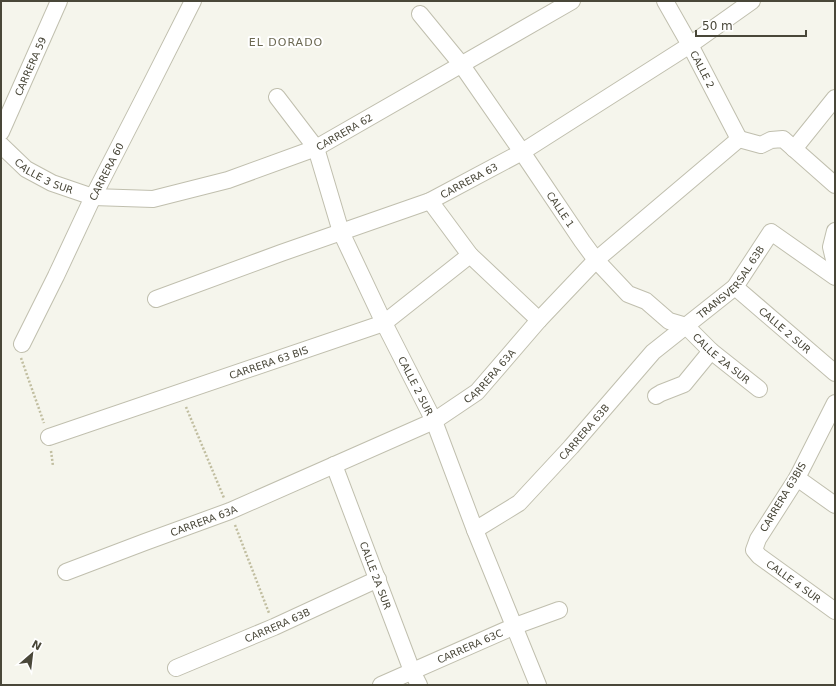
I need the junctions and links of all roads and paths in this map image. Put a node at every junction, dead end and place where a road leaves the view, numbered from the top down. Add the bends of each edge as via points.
1 (59, 1) edge
2 (193, 1) edge
3 (572, 1) edge
4 (665, 1) edge
5 (752, 1) edge
6 (420, 14) dead end
7 (690, 45) junction
8 (461, 64) junction
9 (277, 97) dead end
10 (835, 98) edge
11 (1, 132) edge
12 (739, 139) junction
13 (1, 145) edge
14 (316, 148) junction
15 (794, 149) junction
16 (522, 152) junction
17 (835, 185) edge
18 (93, 197) junction
19 (430, 201) junction
20 (835, 231) edge
21 (341, 232) junction
22 (470, 255) junction
23 (596, 260) junction
24 (835, 264) edge
25 (835, 276) edge
26 (735, 287) junction
27 (156, 299) dead end
28 (540, 320) junction
29 (384, 323) junction
30 (686, 326) junction
31 (22, 344) joint
32 (711, 351) junction
33 (835, 373) edge
34 (759, 389) dead end
35 (656, 396) dead end
36 (835, 403) edge
37 (434, 421) junction
38 (49, 437) junction
39 (334, 465) junction
40 (53, 466) dead end
41 (797, 478) junction
42 (835, 505) edge
43 (475, 530) junction
44 (754, 550) joint
45 (66, 572) dead end
46 (378, 580) junction
47 (559, 610) dead end
48 (835, 611) edge
49 (515, 626) junction
50 (176, 668) dead end
51 (416, 678) edge
52 (381, 685) edge
53 (538, 685) edge

1 - 11 street, CARRERA 59
2 - 18 street, CARRERA 60
3 - 8 street, CARRERA 62
4 - 7 street, CALLE 2
5 - 7 street, CARRERA 63
6 - 8 street, CALLE 1
7 - 12 street, CALLE 2
7 - 16 street, CARRERA 63
8 - 14 street, CARRERA 62
8 - 16 street, CALLE 1
9 - 14 street, CALLE 2 SUR
10 - 15 street
12 - 15 street via 761,145 771,140 782,140
12 - 23 street, CARRERA 63A
13 - 18 street, CALLE 3 SUR via 26,169 52,183
14 - 18 street, CARRERA 62 via 228,180 153,198
14 - 21 street, CALLE 2 SUR
15 - 17 street
16 - 19 street, CARRERA 63
16 - 23 street, CALLE 1
18 - 31 street, CARRERA 60
19 - 21 street, CARRERA 63
19 - 22 street
20 - 24 street via 831,247
21 - 27 street, CARRERA 63
21 - 29 street, CALLE 2 SUR
22 - 28 street
22 - 29 street, CARRERA 63 BIS
23 - 28 street, CARRERA 63A
23 - 30 street, CALLE 1 via 628,294 646,301 669,321
25 - 26 street, TRANSVERSAL 63B via 771,232
26 - 30 street, TRANSVERSAL 63B
26 - 33 street, CALLE 2 SUR
28 - 37 street, CARRERA 63A via 477,392
29 - 37 street, CALLE 2 SUR
29 - 38 street, CARRERA 63 BIS
30 - 32 street, CALLE 2A SUR
30 - 43 street, CARRERA 63B via 653,352 519,503
31 - 38 path via 21,359
32 - 34 street, CALLE 2A SUR
32 - 35 street via 684,384
36 - 41 street, CARRERA 63BIS
37 - 39 street, CARRERA 63A
37 - 43 street, CALLE 2 SUR
38 - 40 path
39 - 45 street, CARRERA 63A via 230,511
39 - 46 street, CALLE 2A SUR
41 - 42 street
41 - 44 street, CARRERA 63BIS via 758,539
43 - 49 street, CALLE 2 SUR
44 - 48 street, CALLE 4 SUR
46 - 50 street, CARRERA 63B
46 - 51 street, CALLE 2A SUR
47 - 49 street, CARRERA 63C
49 - 51 street, CARRERA 63C
49 - 53 street, CALLE 2 SUR
51 - 52 street, CARRERA 63C

